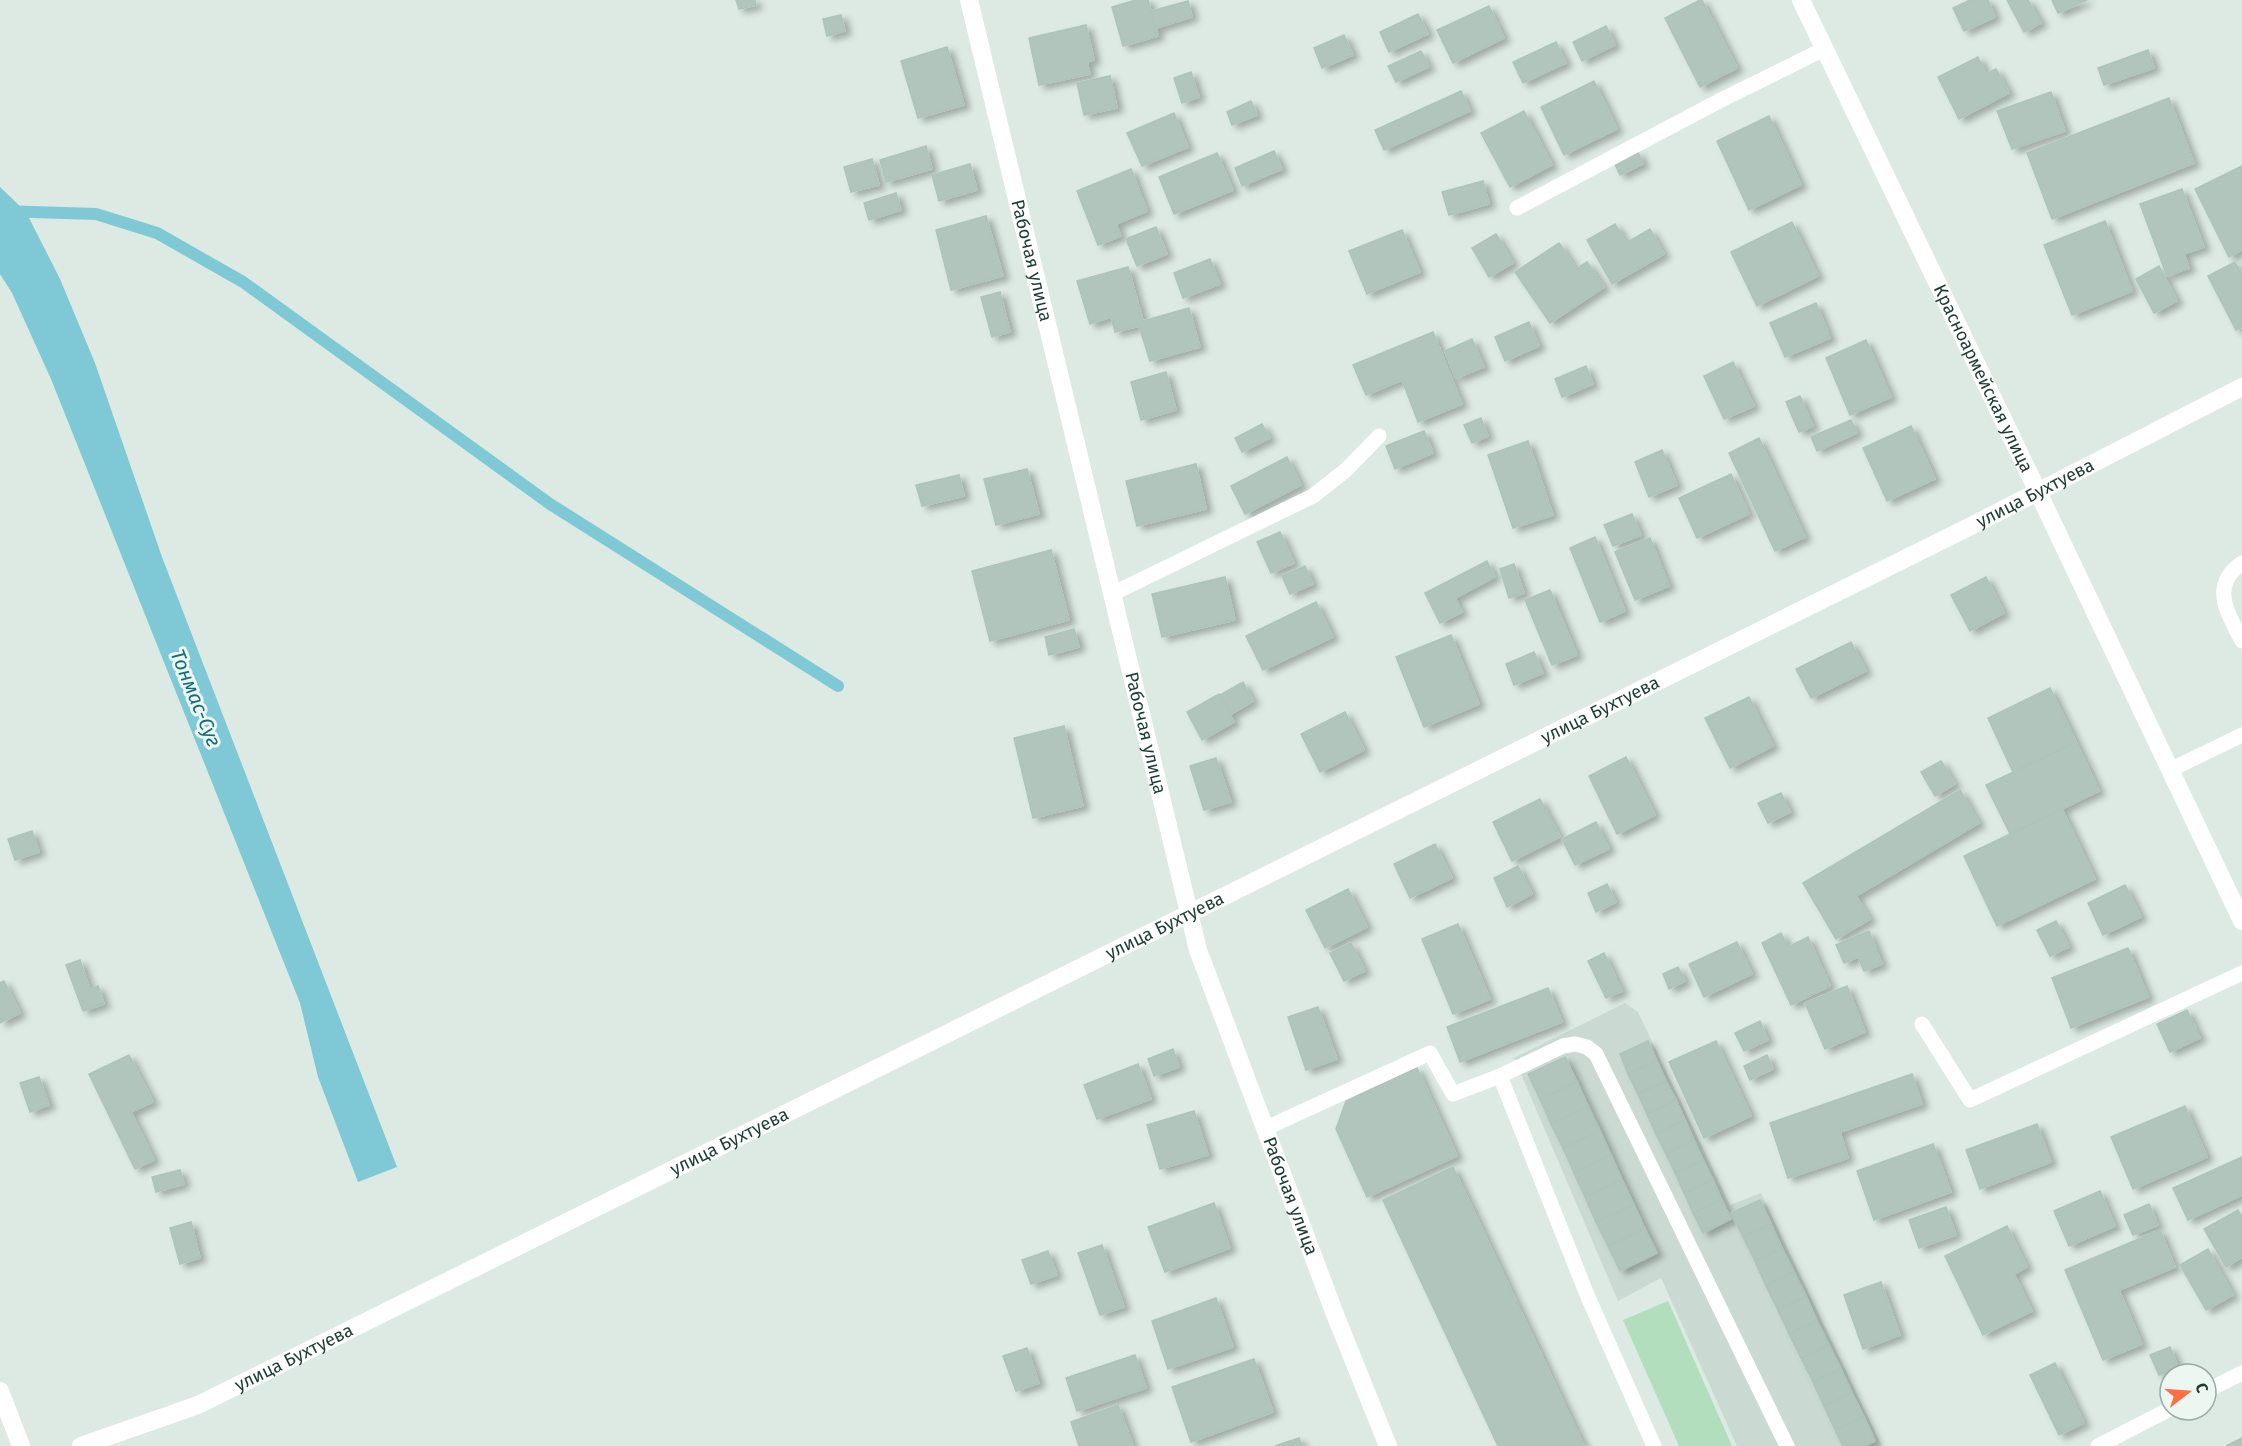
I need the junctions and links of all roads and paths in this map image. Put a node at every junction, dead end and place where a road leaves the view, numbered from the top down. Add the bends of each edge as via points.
1 (969, 0) edge
2 (1801, 0) edge
3 (1824, 49) junction
4 (1517, 208) dead end
5 (2242, 387) edge
6 (1379, 436) dead end
7 (2038, 492) junction
8 (2242, 563) edge
9 (1112, 594) junction
10 (2242, 640) edge
11 (2242, 735) edge
12 (2170, 770) junction
13 (1189, 914) junction
14 (2242, 921) edge
15 (2242, 973) edge
16 (1922, 1024) dead end
17 (1500, 1076) junction
18 (1264, 1130) junction
19 (2242, 1373) edge
20 (2218, 1385) edge
21 (0, 1391) edge
22 (2158, 1415) edge
23 (21, 1446) edge
24 (81, 1446) edge
25 (1388, 1446) edge
26 (1654, 1446) edge
27 (1787, 1446) edge
28 (2098, 1446) edge

1 - 9 street, Рабочая улица
2 - 3 street, Красноармейская улица
3 - 4 lane
3 - 7 street, Красноармейская улица
5 - 7 street, улица Бухтуева
6 - 9 lane via 1313,496
7 - 12 street, Красноармейская улица
7 - 13 street, улица Бухтуева
8 - 10 lane via 2227,578 2223,598
9 - 13 street, Рабочая улица
11 - 12 lane
12 - 14 street, Красноармейская улица
13 - 18 street, Рабочая улица via 1198,950
13 - 24 street, улица Бухтуева via 198,1405
15 - 16 lane via 1970,1100
17 - 18 lane via 1454,1094 1430,1053
17 - 26 lane via 1588,1297
17 - 27 lane via 1575,1044 1596,1054
18 - 25 street, Рабочая улица
19 - 20 lane
21 - 23 street
22 - 28 lane

